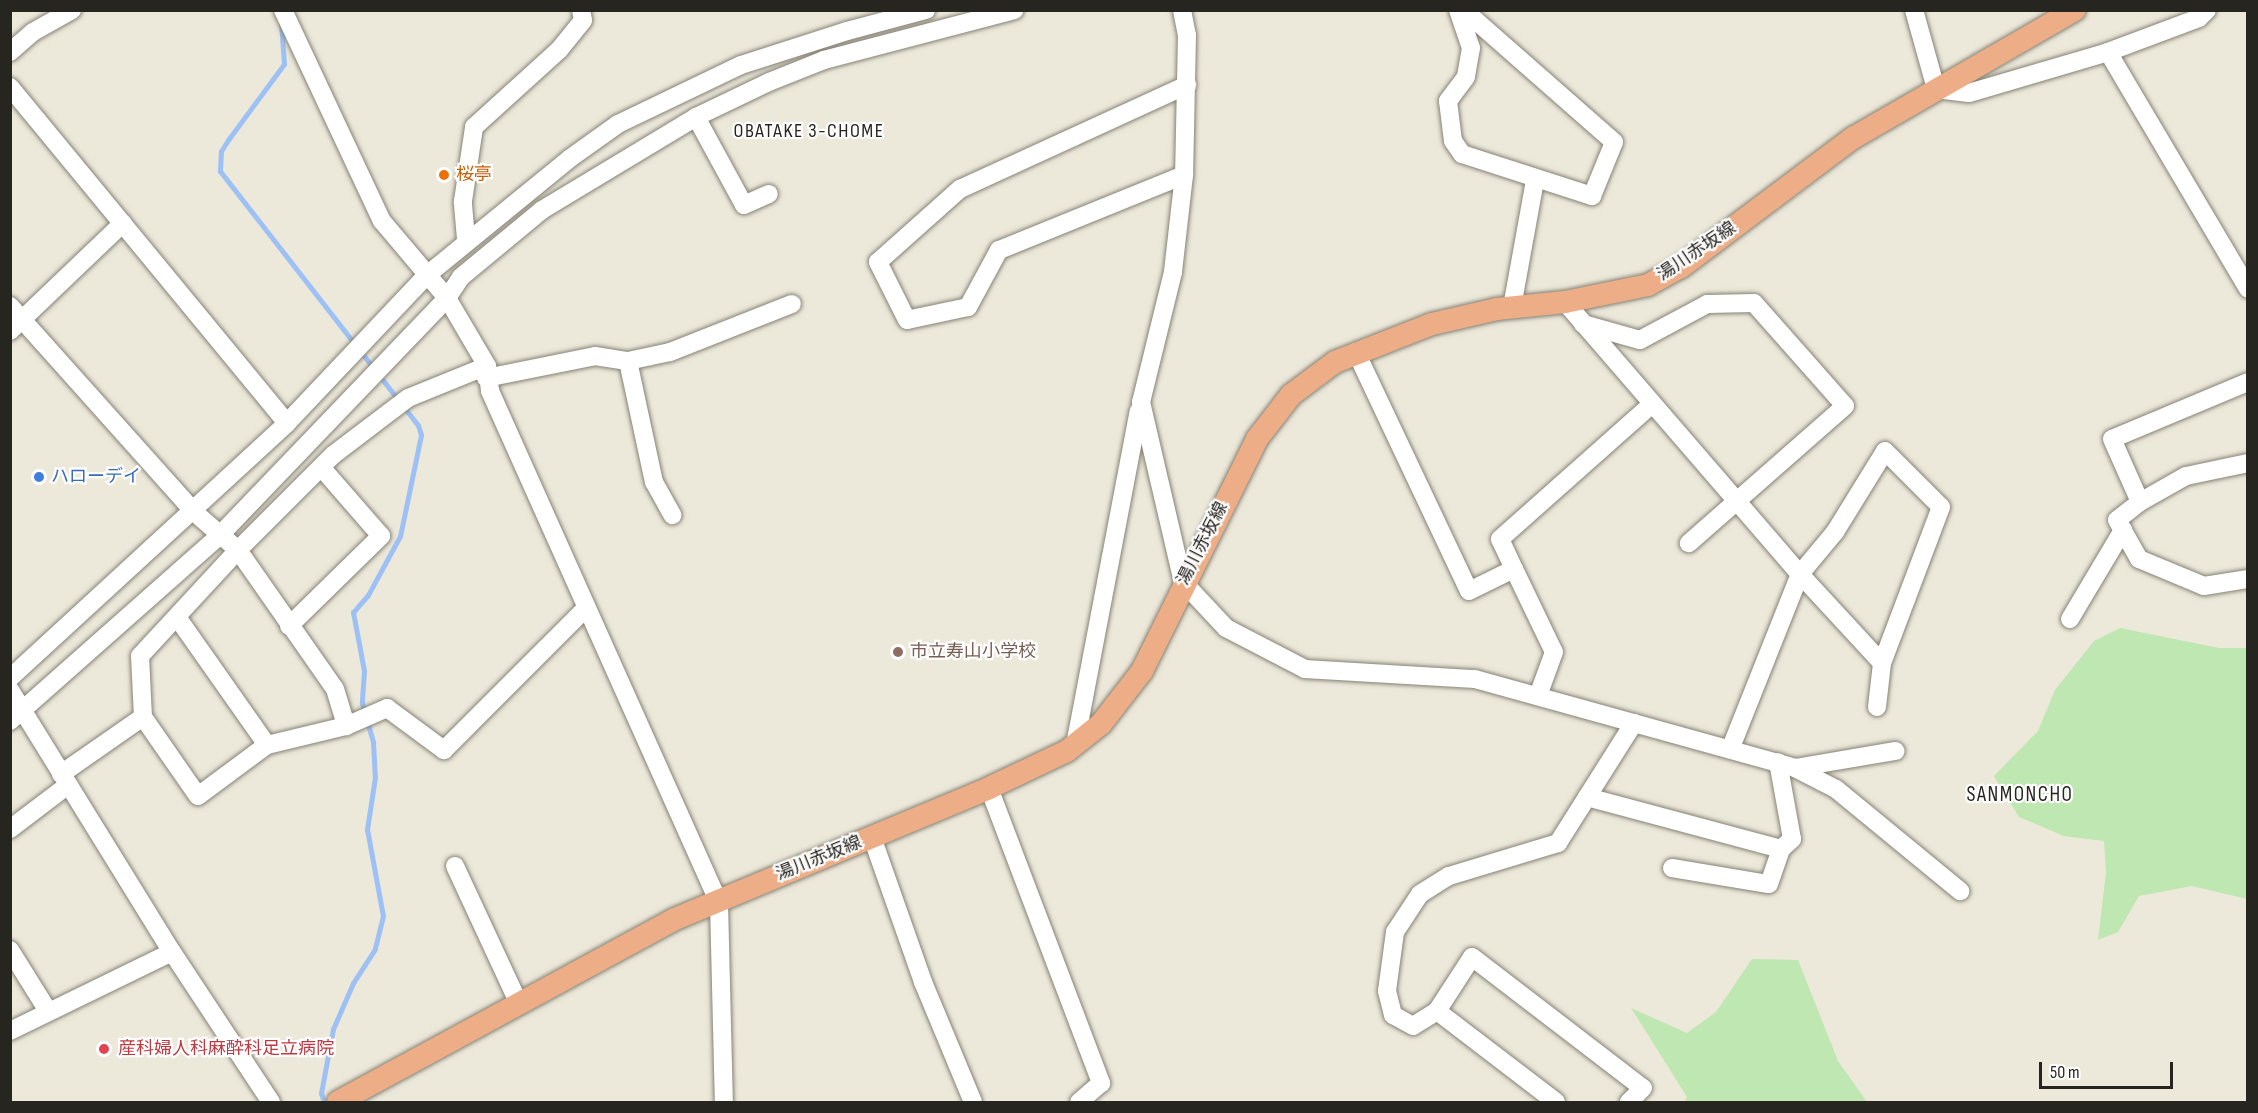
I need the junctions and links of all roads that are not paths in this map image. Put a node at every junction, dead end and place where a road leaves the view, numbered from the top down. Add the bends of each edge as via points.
1 (72, 10) edge
2 (581, 10) edge
3 (927, 10) edge
4 (1016, 10) edge
5 (1182, 10) edge
6 (1458, 10) edge
7 (1464, 10) edge
8 (1914, 10) edge
9 (2075, 10) edge
10 (2207, 10) edge
11 (284, 12) edge
12 (10, 52) edge
13 (2108, 52) junction
14 (1187, 85) junction
15 (10, 87) edge
16 (1936, 89) junction
17 (696, 117) junction
18 (1184, 175) junction
19 (1535, 180) junction
20 (769, 194) dead end
21 (123, 223) junction
22 (466, 239) junction
23 (2242, 270) edge
24 (427, 275) junction
25 (2247, 289) edge
26 (447, 298) junction
27 (1565, 302) junction
28 (792, 304) dead end
29 (1512, 307) junction
30 (14, 319) edge
31 (1583, 324) junction
32 (1356, 352) junction
33 (628, 361) junction
34 (487, 372) junction
35 (2247, 382) edge
36 (1141, 402) junction
37 (1652, 404) junction
38 (287, 423) junction
39 (2247, 463) edge
40 (321, 467) junction
41 (1736, 500) junction
42 (2140, 502) junction
43 (194, 512) junction
44 (672, 515) dead end
45 (2123, 530) junction
46 (220, 535) junction
47 (1689, 543) dead end
48 (238, 550) junction
49 (1514, 569) junction
50 (1800, 574) junction
51 (2247, 579) edge
52 (1183, 582) junction
53 (586, 608) junction
54 (177, 617) junction
55 (2070, 619) dead end
56 (289, 626) junction
57 (1882, 663) junction
58 (10, 678) edge
59 (10, 690) edge
60 (1538, 696) junction
61 (1877, 707) dead end
62 (17, 716) edge
63 (142, 717) junction
64 (1634, 723) junction
65 (351, 724) junction
66 (267, 745) junction
67 (1075, 745) junction
68 (1731, 747) junction
69 (1896, 751) dead end
70 (1787, 765) junction
71 (65, 779) junction
72 (989, 788) junction
73 (1587, 797) junction
74 (10, 829) edge
75 (872, 837) junction
76 (1780, 849) junction
77 (455, 866) dead end
78 (1672, 868) dead end
79 (1960, 891) dead end
80 (719, 903) junction
81 (10, 950) edge
82 (172, 952) junction
83 (519, 1004) junction
84 (48, 1011) junction
85 (1437, 1011) junction
86 (10, 1031) edge
87 (341, 1101) edge
88 (271, 1102) edge
89 (724, 1102) edge
90 (973, 1102) edge
91 (1079, 1102) edge
92 (1556, 1102) edge
93 (1629, 1102) edge

1 - 12 street via 33,32
2 - 22 street via 583,21 559,50 474,127 463,201
3 - 22 street via 754,60 667,98 618,124
4 - 17 street via 824,60
5 - 14 street via 1187,35
6 - 19 street via 1471,48 1466,77 1448,101 1453,141 1462,154
7 - 19 street via 1614,142 1592,196
8 - 16 street
9 - 16 main road, 湯川赤坂線
10 - 13 street via 2199,18
11 - 24 street via 382,221
13 - 16 street via 1969,93
13 - 23 street
14 - 18 street
14 - 18 street via 960,189 878,261 908,320 968,307 999,250
15 - 21 street
16 - 27 main road, 湯川赤坂線 via 1853,138 1681,267 1648,285
17 - 20 street via 744,205
17 - 26 street via 542,210 461,277
18 - 36 street via 1173,272
19 - 29 street
21 - 30 street
21 - 38 street
22 - 24 street
23 - 25 street
24 - 26 street
24 - 38 street
26 - 34 street
26 - 46 street
27 - 29 main road, 湯川赤坂線
27 - 31 street
28 - 33 street via 670,352
29 - 32 main road, 湯川赤坂線 via 1432,324
30 - 43 street
31 - 37 street
31 - 41 street via 1640,340 1707,304 1754,303 1845,406
32 - 49 street via 1468,591
32 - 52 main road, 湯川赤坂線 via 1335,362 1291,395 1257,439
33 - 34 street via 595,356
33 - 44 street via 654,482
34 - 40 street via 408,398
34 - 53 street
35 - 42 street via 2112,439
36 - 52 street
36 - 67 street
37 - 41 street
37 - 49 street via 1500,539
38 - 43 street
39 - 42 street via 2186,476
40 - 48 street
40 - 56 street via 381,536
41 - 47 street
41 - 50 street
42 - 45 street via 2117,520
43 - 46 street
43 - 58 street
45 - 51 street via 2139,559 2204,586
45 - 55 street
46 - 48 street
46 - 62 street
48 - 54 street
48 - 56 street
49 - 60 street via 1554,652
50 - 57 street
50 - 57 street via 1835,532 1885,451 1941,507
50 - 68 street
52 - 60 street via 1226,628 1305,669 1475,679
52 - 67 main road, 湯川赤坂線 via 1142,671 1101,724
53 - 65 street via 444,750 387,708
53 - 80 street
54 - 63 street via 140,656
54 - 66 street
56 - 65 street via 335,689
57 - 61 street
59 - 62 street
60 - 64 street
62 - 71 street
63 - 66 street via 198,796
63 - 71 street
64 - 68 street
64 - 73 street
65 - 66 street
67 - 72 main road, 湯川赤坂線
68 - 70 street
69 - 70 street
70 - 76 street via 1792,839
70 - 79 street via 1836,789
71 - 74 street
71 - 82 street
72 - 75 main road, 湯川赤坂線
72 - 91 street via 1101,1083
73 - 76 street
73 - 85 street via 1558,843 1449,876 1420,894 1395,932 1386,991 1393,1015 1413,1026
75 - 80 main road, 湯川赤坂線
75 - 90 street via 923,982
76 - 78 street via 1769,884
77 - 83 street
80 - 83 main road, 湯川赤坂線 via 675,919
80 - 89 street
81 - 84 street
82 - 84 street
82 - 88 street
83 - 87 main road, 湯川赤坂線
84 - 86 street
85 - 92 street
85 - 93 street via 1472,957 1643,1088

